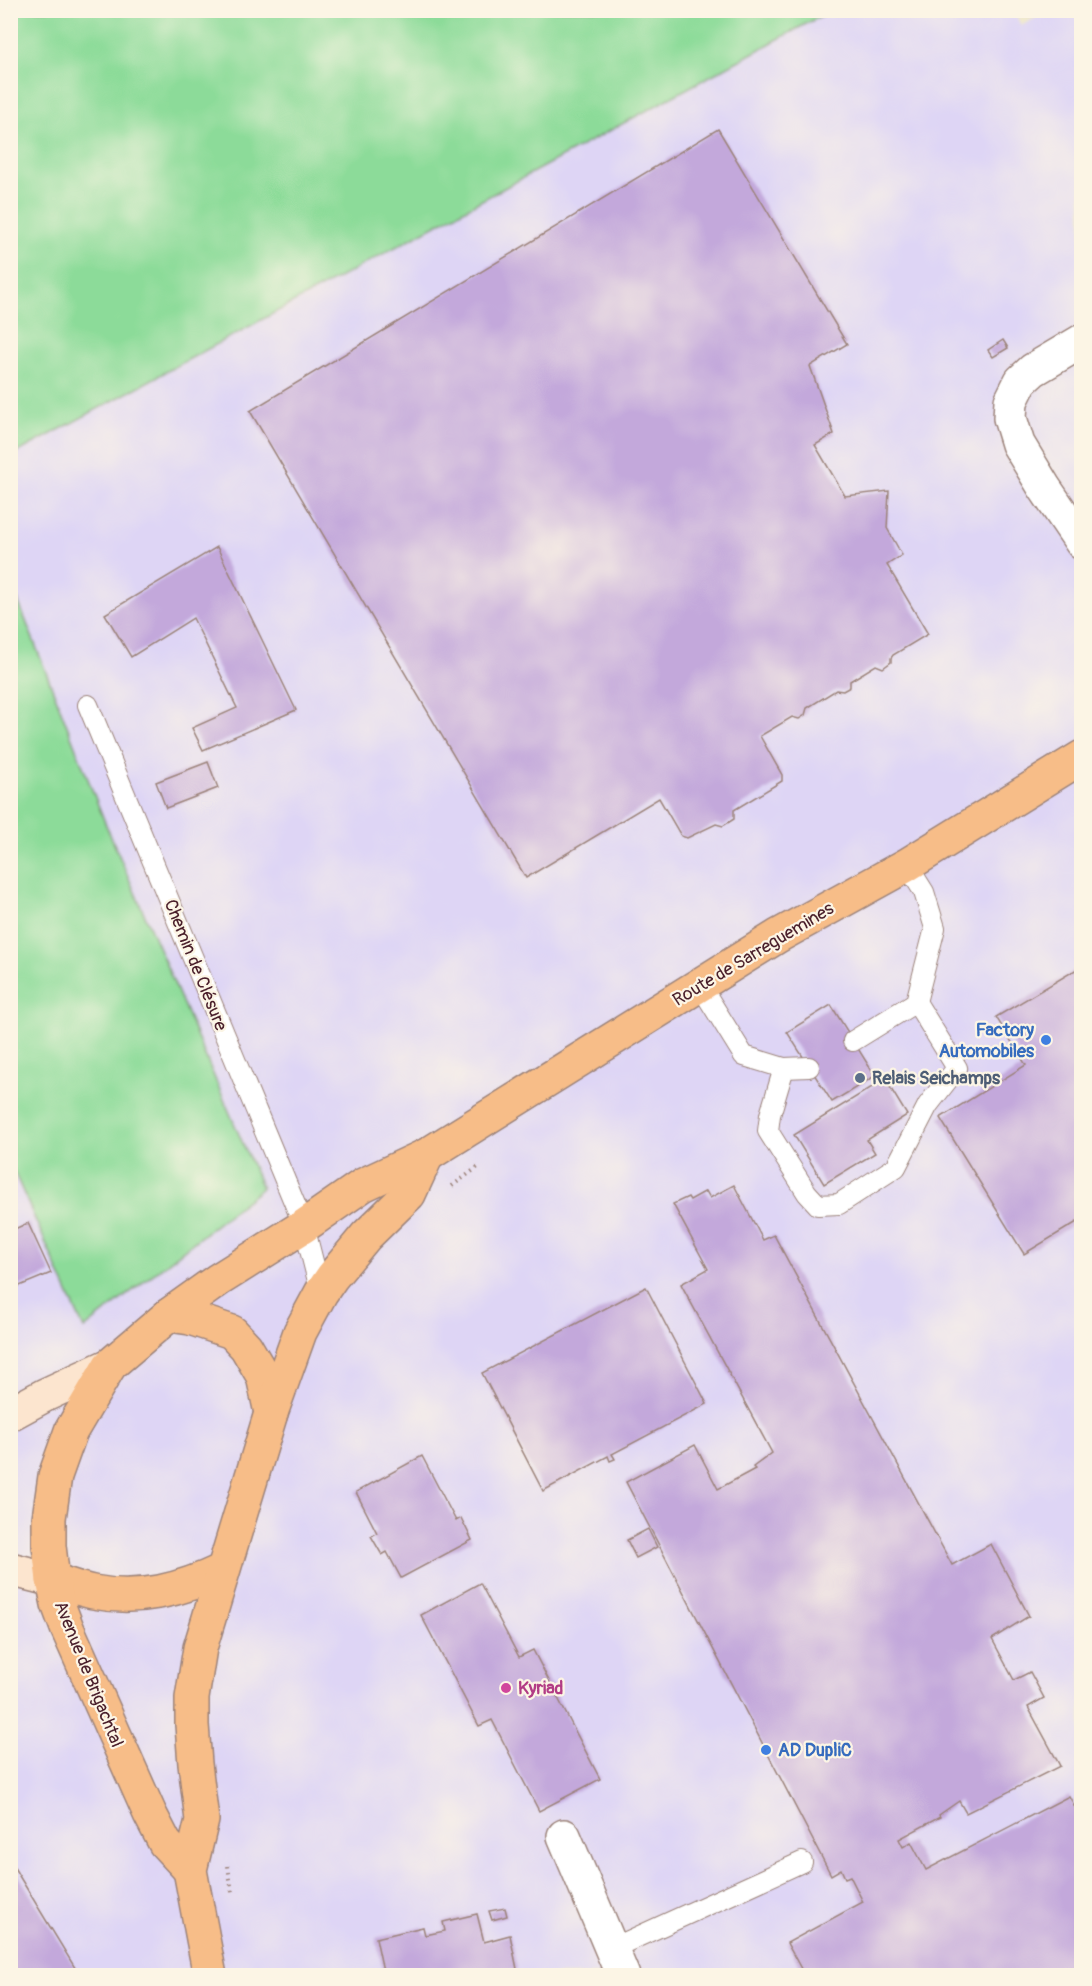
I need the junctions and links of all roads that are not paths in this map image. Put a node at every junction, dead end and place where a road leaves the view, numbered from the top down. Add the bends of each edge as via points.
1 (1082, 341) edge
2 (1082, 543) edge
3 (88, 705) dead end
4 (1082, 757) edge
5 (907, 865) junction
6 (700, 985) junction
7 (916, 1002) junction
8 (853, 1041) dead end
9 (809, 1067) dead end
10 (784, 1068) junction
11 (427, 1155) junction
12 (304, 1226) junction
13 (321, 1293) junction
14 (169, 1315) junction
15 (110, 1365) junction
16 (271, 1413) junction
17 (10, 1414) edge
18 (10, 1569) edge
19 (223, 1570) junction
20 (53, 1580) junction
21 (564, 1836) dead end
22 (802, 1862) dead end
23 (190, 1870) junction
24 (617, 1962) edge
25 (210, 1976) edge

1 - 2 street via 1021,381 1011,401 1010,418 1018,444
3 - 12 lane, Chemin de Clésure
4 - 5 main road, Route de Sarreguemines
5 - 6 main road, Route de Sarreguemines via 787,931
5 - 7 lane via 924,892 935,928
6 - 10 lane via 744,1056
6 - 11 main road, Route de Sarreguemines
7 - 8 lane
7 - 10 lane via 957,1068 928,1105 896,1167 839,1204 818,1205 768,1131
9 - 10 lane
11 - 12 main road, Route de Sarreguemines via 363,1185
11 - 13 main road via 409,1194 366,1236
12 - 13 lane, Chemin de Clésure
12 - 14 main road, Avenue de Brigachtal
13 - 16 main road via 300,1332
14 - 15 main road, Avenue de Brigachtal
14 - 16 main road via 232,1332 263,1376
15 - 17 main road
15 - 20 main road, Avenue de Brigachtal via 71,1431 55,1476 49,1518
16 - 19 main road
18 - 20 main road
19 - 20 main road via 168,1591 141,1596 91,1592
19 - 23 main road via 200,1648 193,1690 193,1735 202,1820
20 - 23 main road, Avenue de Brigachtal via 67,1628 150,1814 165,1843
21 - 24 street
22 - 24 lane
23 - 25 main road

